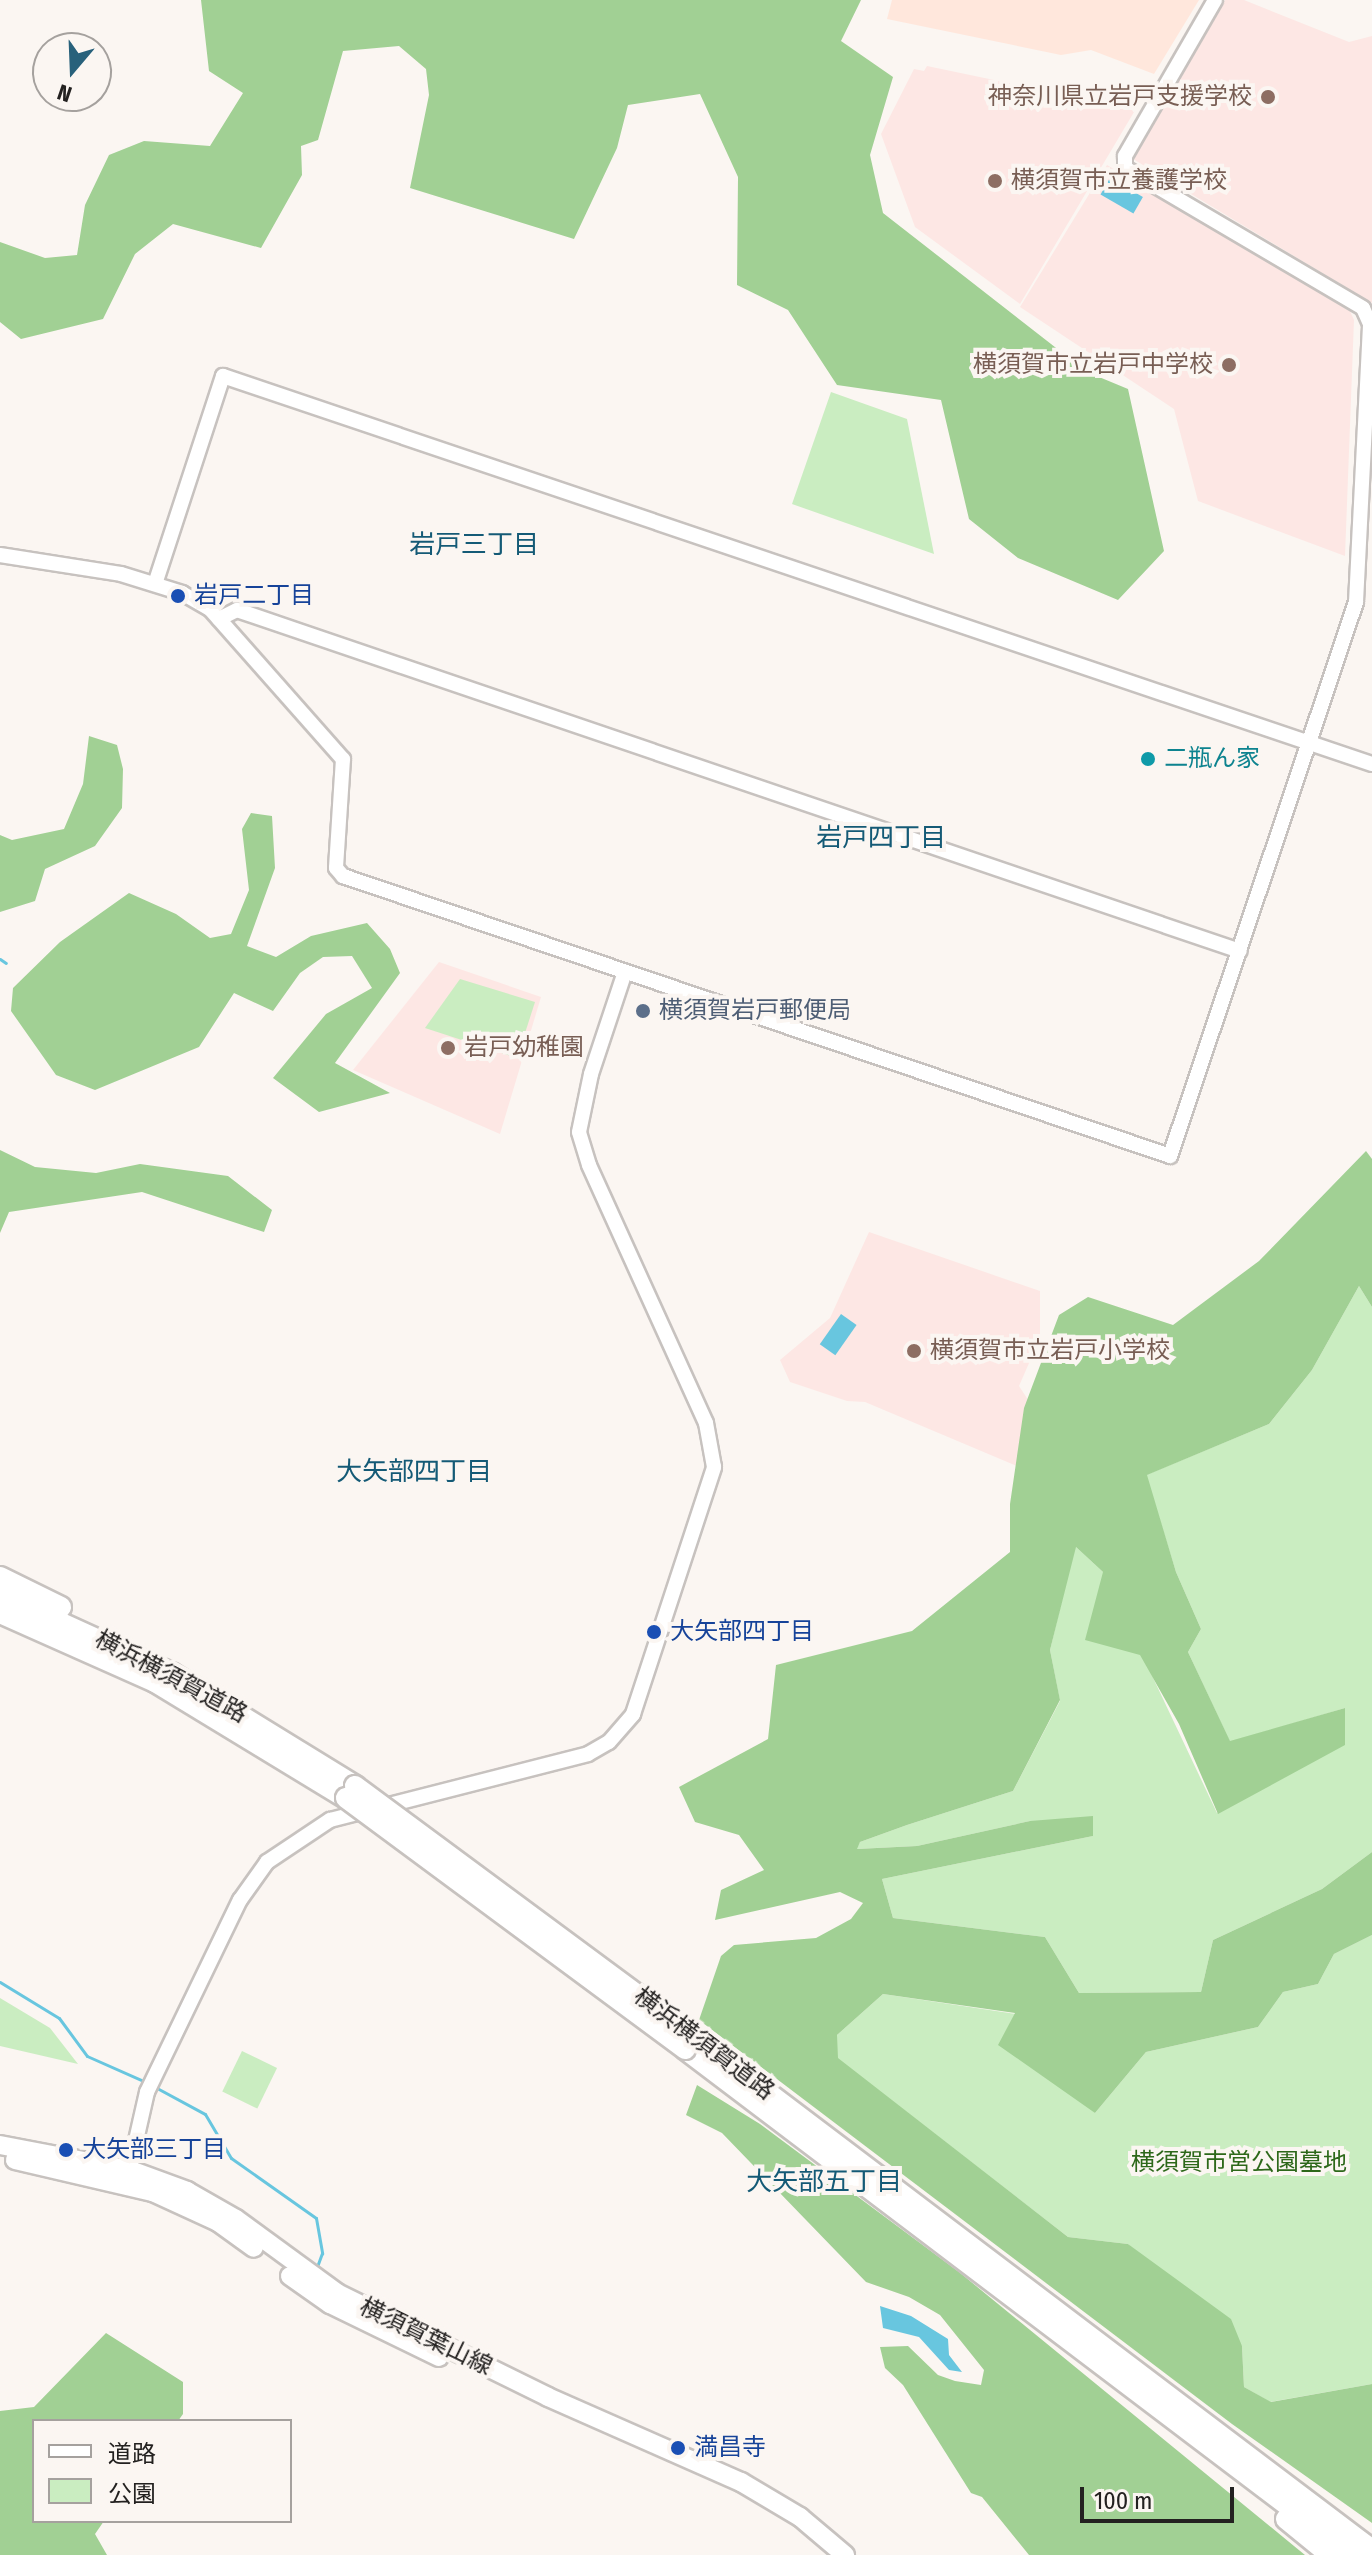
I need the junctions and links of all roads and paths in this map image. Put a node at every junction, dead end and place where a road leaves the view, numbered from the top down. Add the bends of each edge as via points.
1 (1215, 0) edge
2 (0, 555) edge
3 (155, 584) junction
4 (219, 619) junction
5 (1311, 743) junction
6 (1372, 764) edge
7 (1240, 951) junction
8 (625, 972) junction
9 (0, 1577) edge
10 (0, 1595) edge
11 (0, 1613) edge
12 (0, 1626) edge
13 (155, 1682) junction
14 (304, 1752) junction
15 (350, 1792) junction
16 (689, 2043) junction
17 (0, 2145) edge
18 (0, 2157) edge
19 (128, 2177) junction
20 (1331, 2550) edge
21 (1366, 2550) edge
22 (828, 2555) edge
23 (845, 2555) edge

1 - 5 street via 1125,156 1125,168 1363,308 1370,324 1356,602
2 - 3 street
3 - 4 street via 201,603
3 - 5 street via 223,376
4 - 7 street via 237,610
4 - 8 street via 343,759 339,873
5 - 6 street
5 - 7 street
7 - 8 street via 1170,1156
8 - 19 street via 591,1074 579,1132 589,1165 706,1423 714,1467 633,1714 609,1742 588,1754 330,1820 267,1862 240,1900 150,2086
9 - 14 highway via 209,1685
10 - 14 highway, 横浜横須賀道路 via 173,1674
11 - 13 highway, 横浜横須賀道路
12 - 13 highway
13 - 15 highway, 横浜横須賀道路
14 - 15 highway, 横浜横須賀道路
15 - 16 highway, 横浜横須賀道路, bridge
16 - 20 highway, 横浜横須賀道路
16 - 21 highway, 横浜横須賀道路
17 - 19 main road, 横須賀葉山線
18 - 19 main road, 横須賀葉山線
19 - 22 main road, 横須賀葉山線 via 218,2222 347,2313 754,2502
19 - 23 main road, 横須賀葉山線 via 216,2206 345,2297 548,2397 752,2488 800,2517
20 - 21 highway, 横浜横須賀道路

